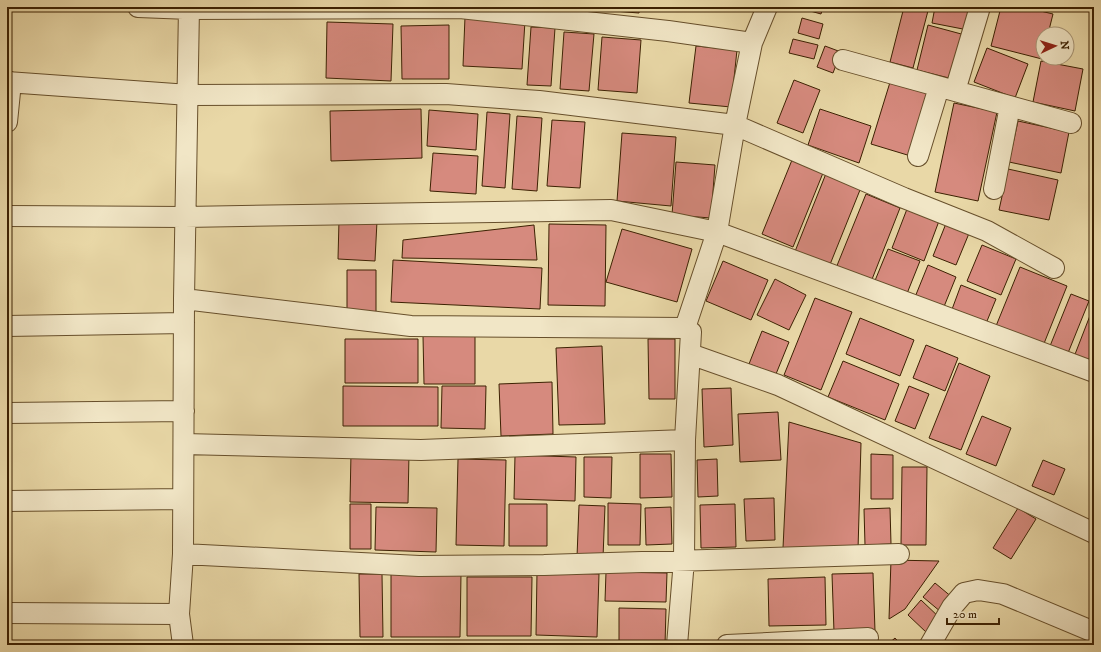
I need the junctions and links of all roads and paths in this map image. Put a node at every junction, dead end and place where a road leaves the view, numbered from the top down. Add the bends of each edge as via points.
1 (138, 7) edge
2 (460, 7) edge
3 (767, 7) edge
4 (980, 7) edge
5 (189, 8) edge
6 (752, 43) junction
7 (843, 60) dead end
8 (9, 82) edge
9 (947, 89) junction
10 (189, 95) junction
11 (1010, 106) junction
12 (7, 122) edge
13 (1071, 123) dead end
14 (734, 125) junction
15 (918, 156) dead end
16 (994, 190) dead end
17 (7, 216) edge
18 (185, 216) junction
19 (717, 232) junction
20 (1054, 268) dead end
21 (184, 299) junction
22 (184, 323) junction
23 (7, 326) edge
24 (685, 328) junction
25 (690, 354) junction
26 (1094, 372) edge
27 (184, 410) junction
28 (7, 413) edge
29 (685, 440) junction
30 (184, 444) junction
31 (183, 500) junction
32 (7, 501) edge
33 (1094, 533) edge
34 (183, 554) junction
35 (899, 554) dead end
36 (684, 560) junction
37 (7, 613) edge
38 (179, 614) junction
39 (1094, 632) edge
40 (868, 638) dead end
41 (183, 645) edge
42 (677, 645) edge
43 (727, 645) edge
44 (930, 645) edge

1 - 5 street
2 - 5 street
2 - 6 street
3 - 6 street
4 - 9 street
5 - 10 street
6 - 14 street
7 - 9 street
8 - 10 street
8 - 12 street
9 - 11 street
9 - 15 street
10 - 14 street via 446,94 539,101
10 - 18 street
11 - 13 street
11 - 16 street
14 - 19 street
14 - 20 street via 987,231
17 - 18 street
18 - 19 street via 611,210
18 - 21 street
19 - 24 street
19 - 26 street
21 - 22 street
21 - 24 street via 412,326
22 - 23 street
22 - 27 street
24 - 25 street via 691,332
25 - 29 street
25 - 33 street via 778,385
27 - 28 street
27 - 30 street
29 - 30 street via 421,450
29 - 36 street
30 - 31 street
31 - 32 street
31 - 34 street
34 - 36 street via 419,566
34 - 38 street
35 - 36 street
36 - 42 street
37 - 38 street
38 - 41 street
39 - 44 street via 1003,594 978,590 964,593 952,607
40 - 43 street

